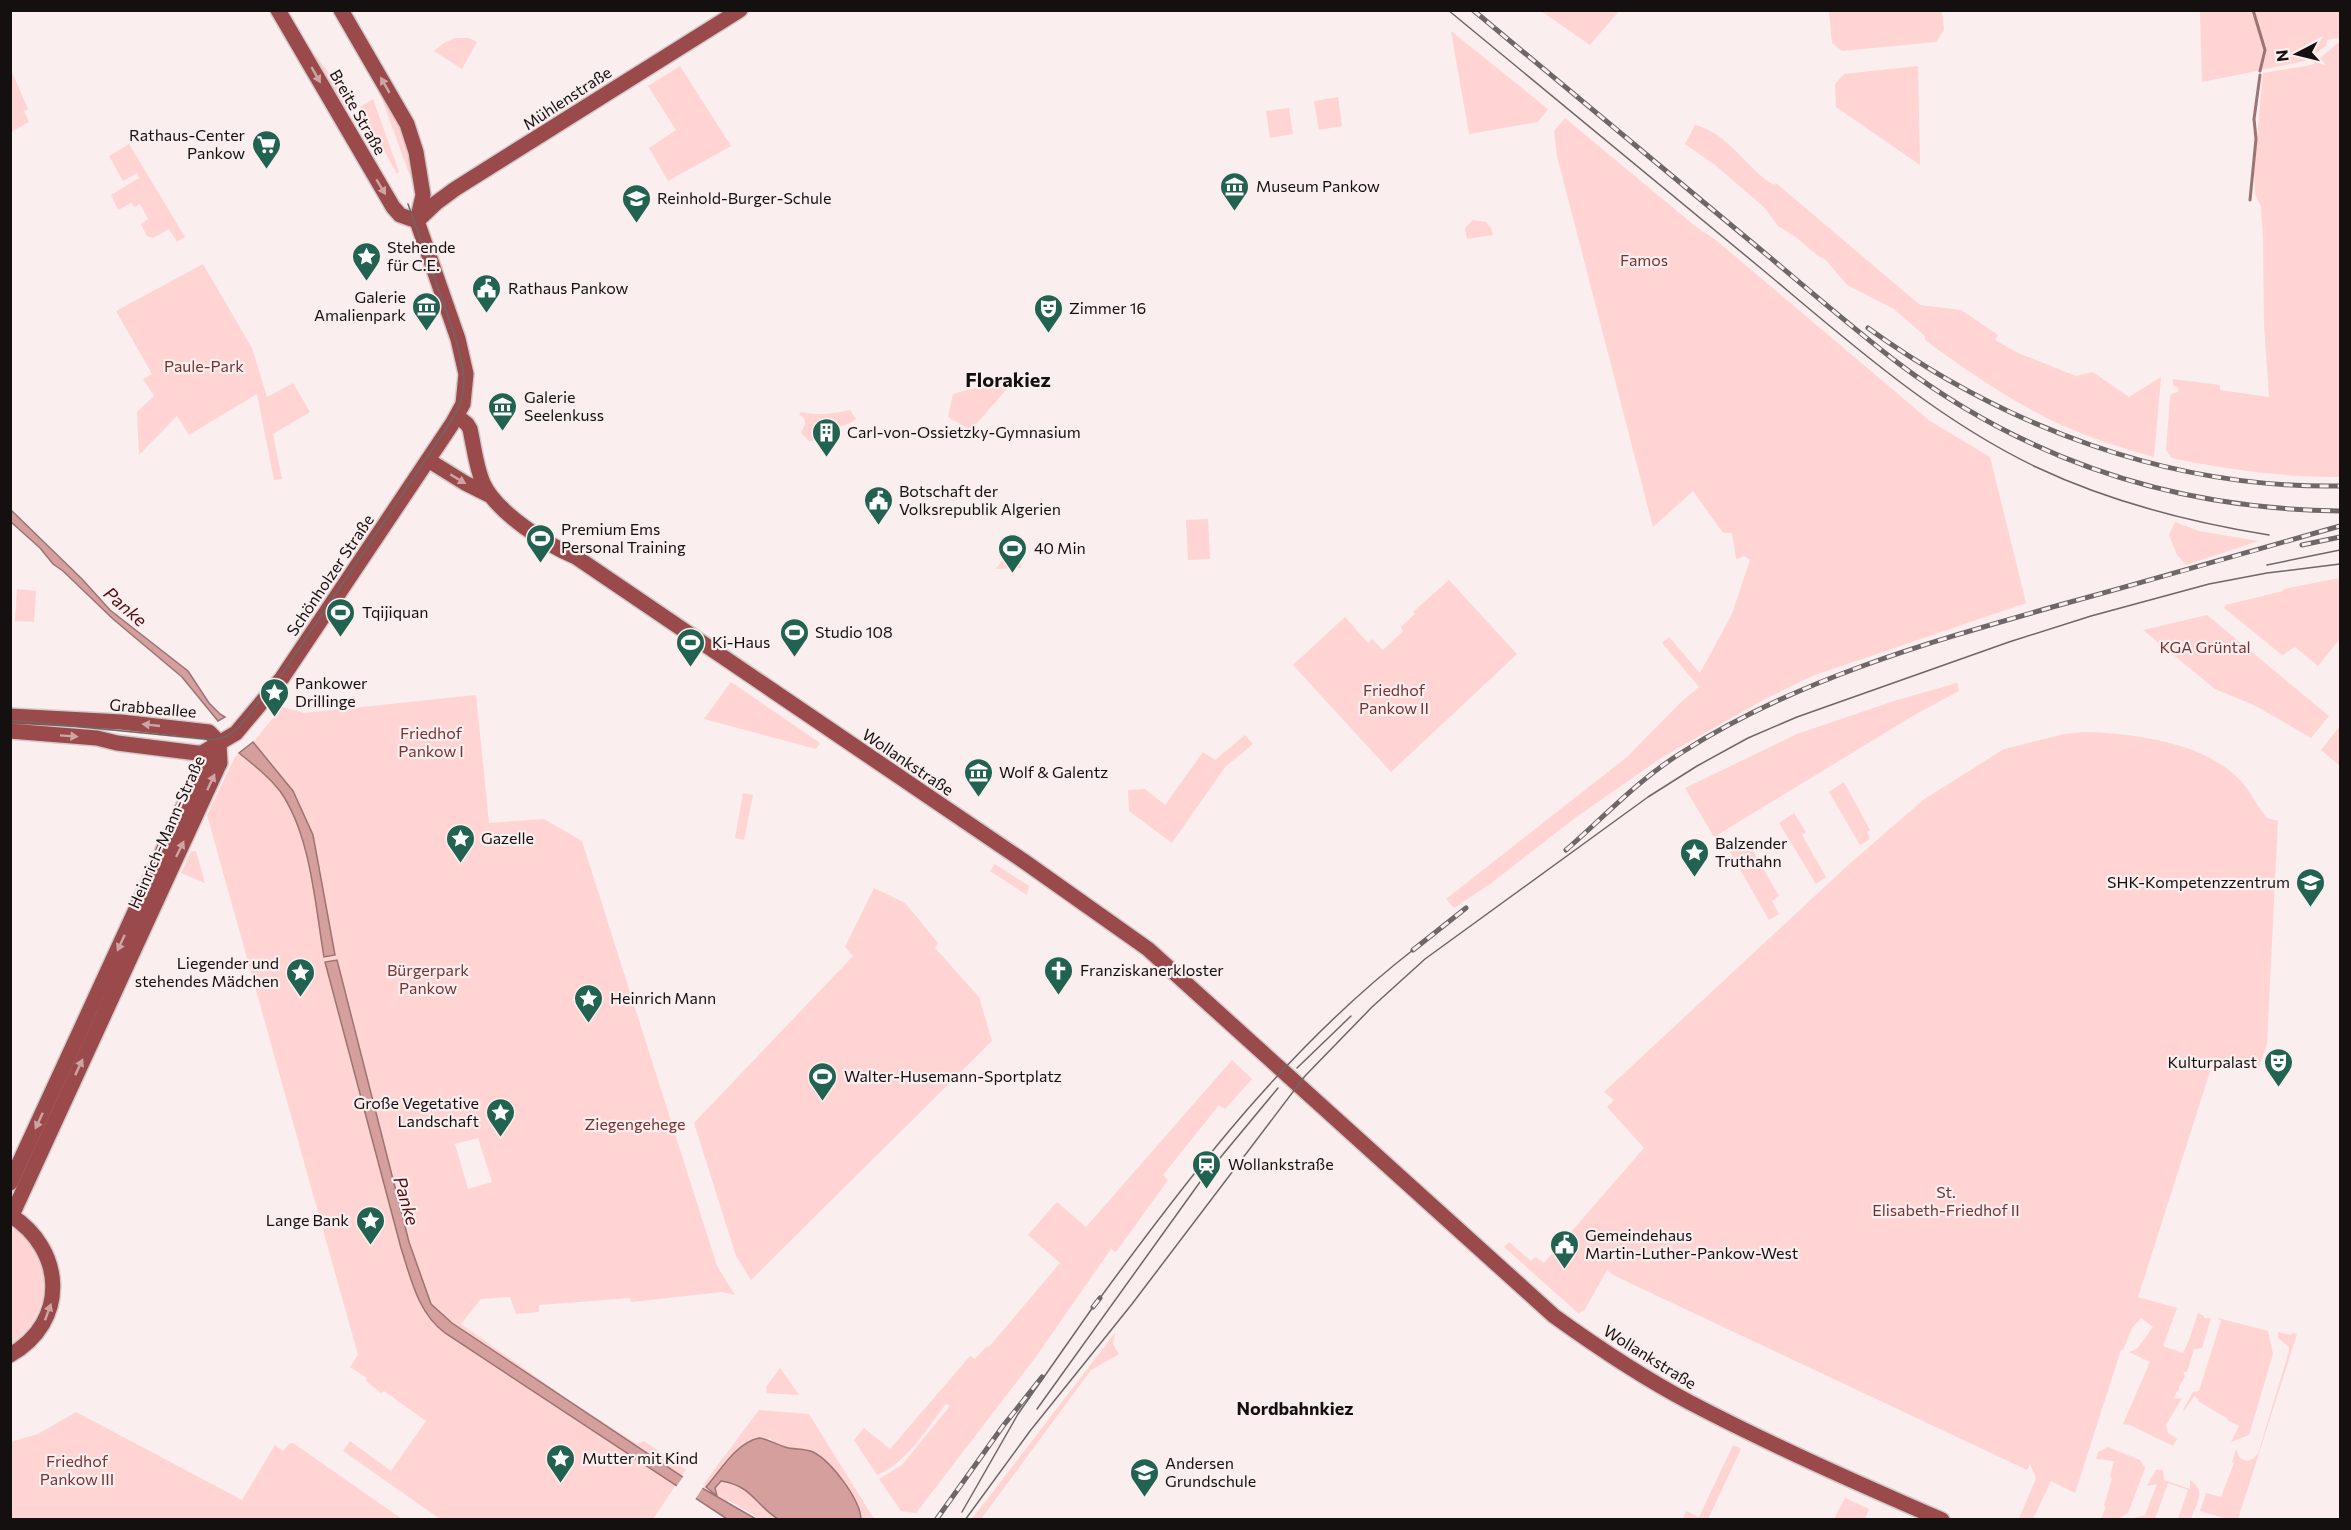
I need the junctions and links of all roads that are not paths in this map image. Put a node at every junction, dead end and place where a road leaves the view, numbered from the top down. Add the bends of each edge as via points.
1 (278, 10) edge
2 (341, 10) edge
3 (740, 10) edge
4 (417, 221) junction
5 (457, 416) junction
6 (428, 460) junction
7 (489, 495) junction
8 (10, 716) edge
9 (10, 731) edge
10 (222, 741) junction
11 (10, 1184) edge
12 (11, 1215) edge
13 (10, 1355) edge
14 (1942, 1520) edge

1 -> 4 main road, Breite Straße via 393,207 400,215
4 -> 2 main road, Breite Straße via 423,195 411,136
3 - 4 main road, Mühlenstraße via 455,189
4 - 5 main road, Breite Straße via 464,363 465,392
5 - 6 main road, Schönholzer Straße
5 - 7 main road, Wollankstraße via 470,429
6 -> 7 main road, Wollankstraße
6 - 10 main road, Schönholzer Straße via 289,667 241,729
7 - 14 main road, Wollankstraße via 503,511 562,552 576,557 1148,949 1554,1316 1688,1402
10 -> 8 main road, Grabbeallee via 209,732
9 -> 10 main road via 97,738 197,753
10 -> 11 main road, Heinrich-Mann-Straße via 205,762 185,803
12 -> 10 main road, Heinrich-Mann-Straße via 220,763
13 -> 12 main road via 40,1329 51,1305 53,1289 44,1247 34,1232

